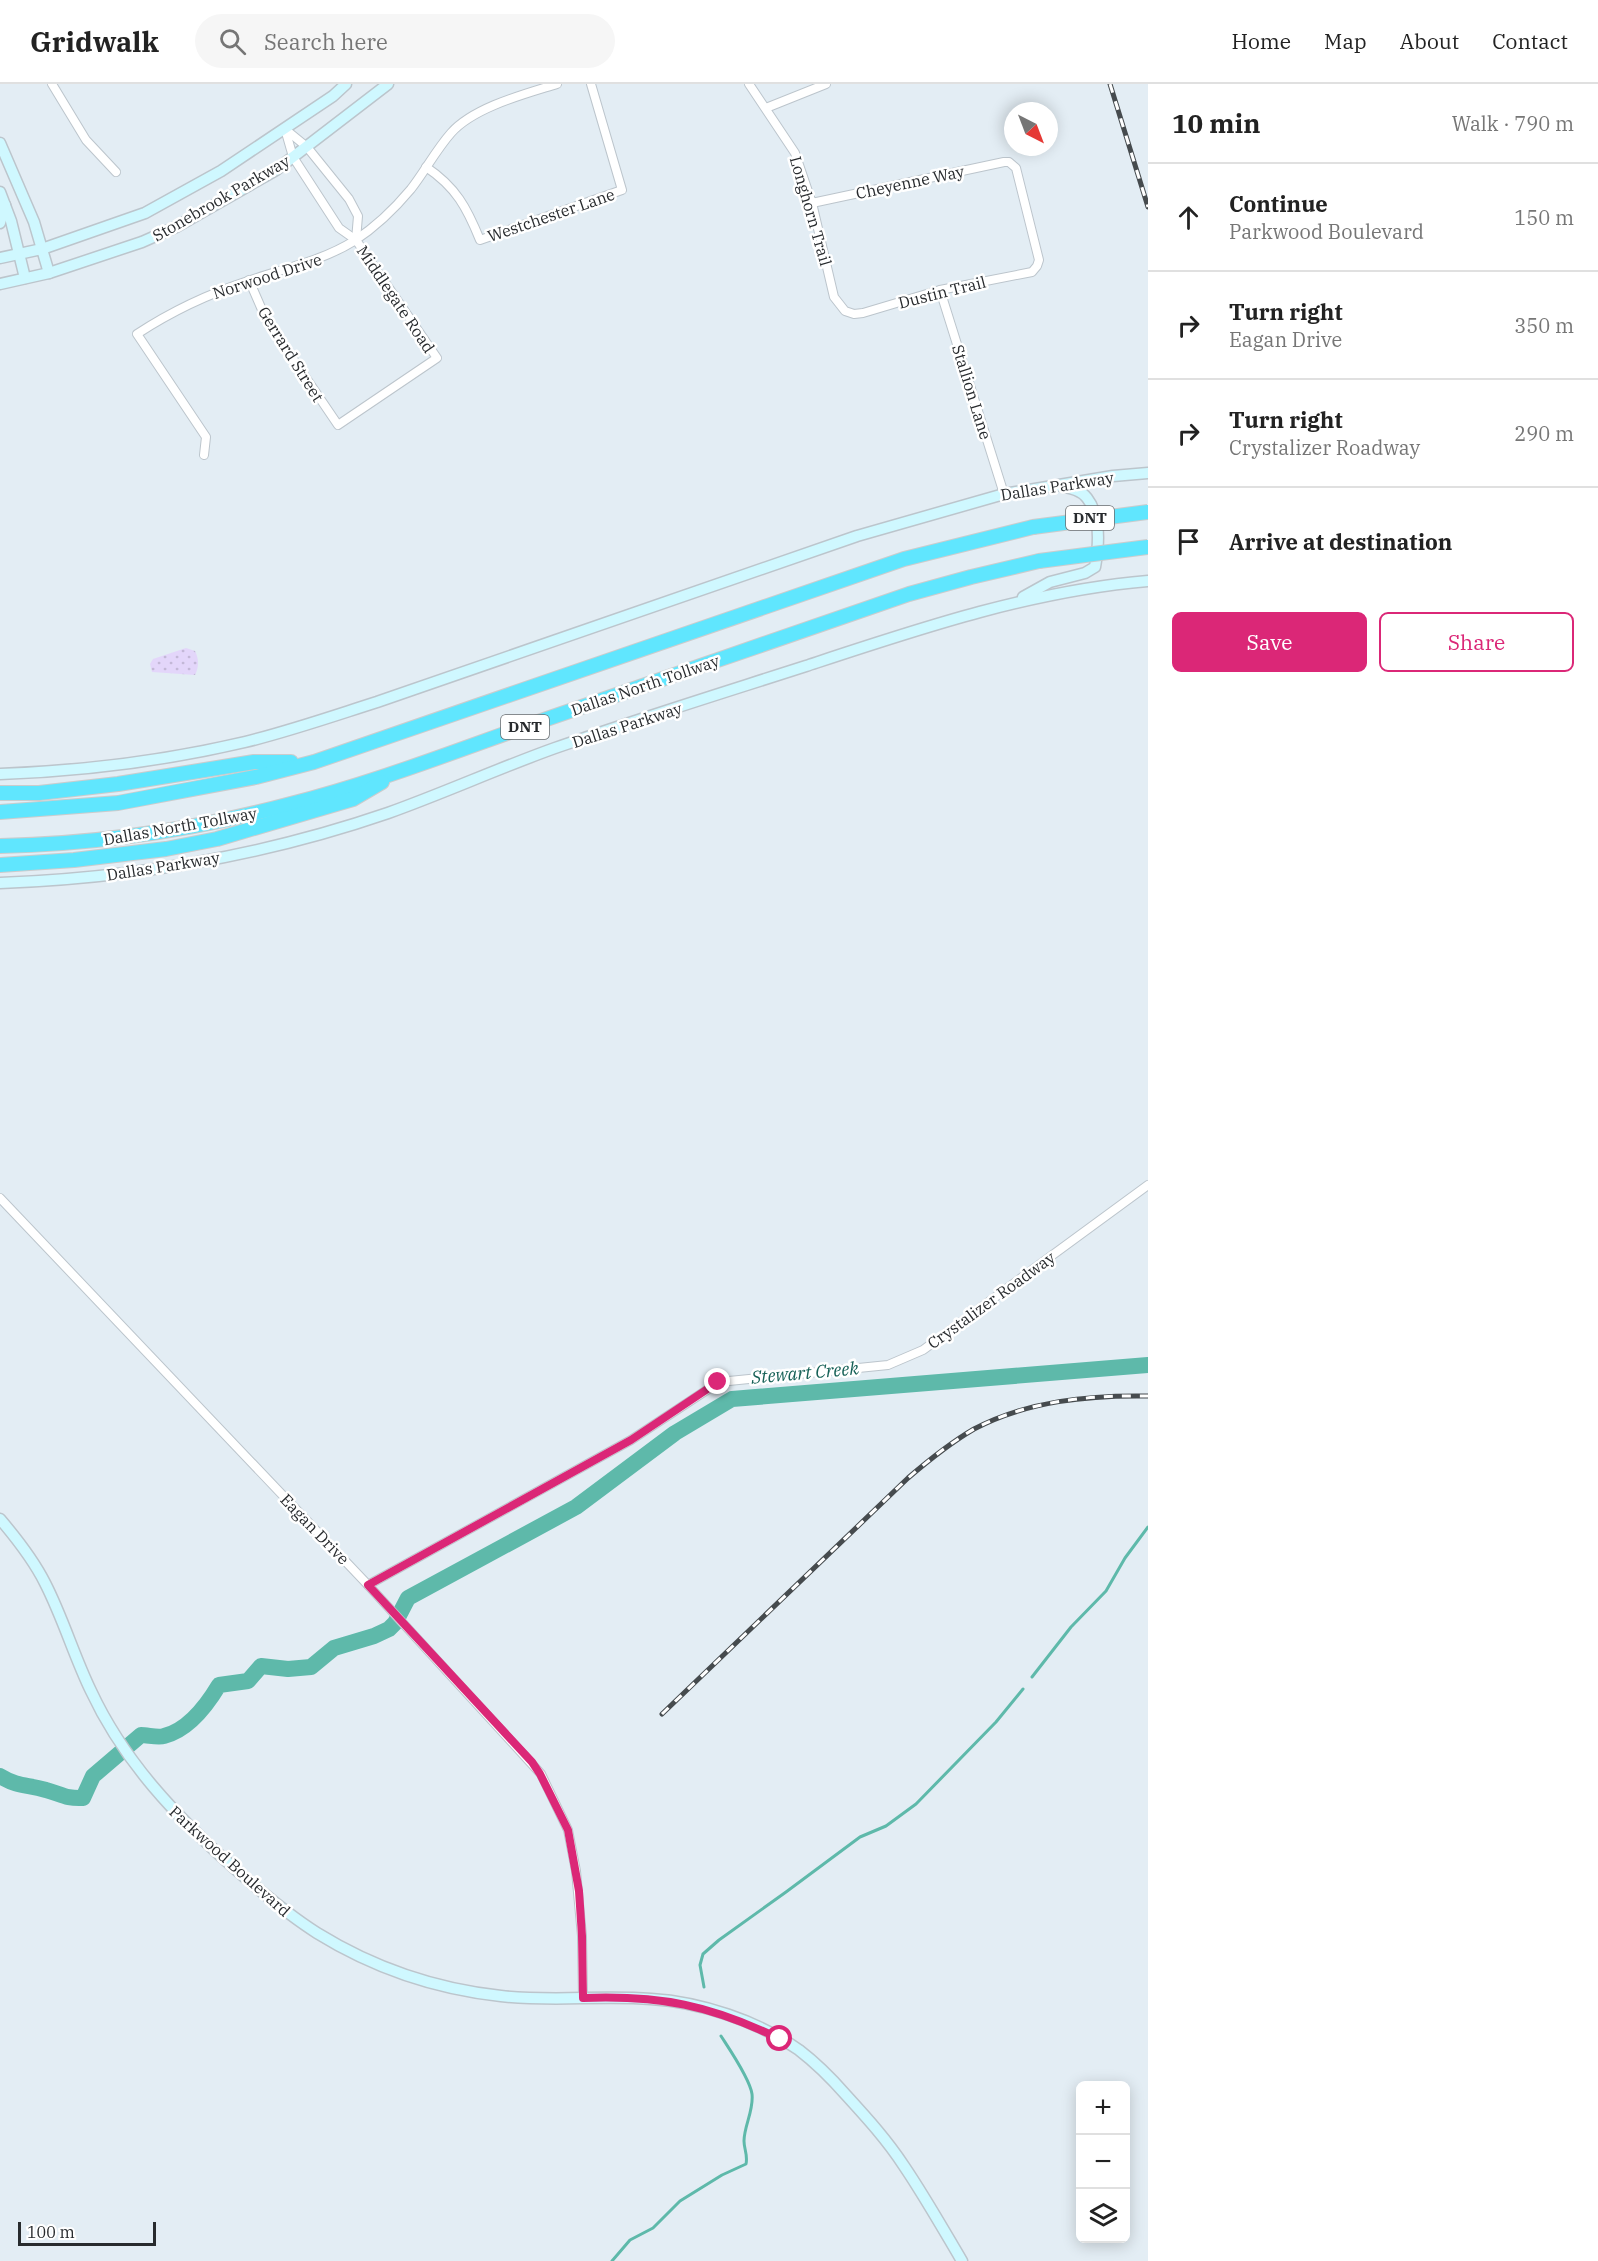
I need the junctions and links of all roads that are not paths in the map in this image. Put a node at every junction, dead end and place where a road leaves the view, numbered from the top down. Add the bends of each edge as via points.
1 (52, 84) edge
2 (346, 84) edge
3 (388, 84) edge
4 (557, 84) edge
5 (591, 84) edge
6 (749, 84) edge
7 (826, 84) edge
8 (531, 88) edge
9 (766, 108) junction
10 (285, 129) junction
11 (0, 142) edge
12 (307, 147) junction
13 (293, 157) junction
14 (426, 167) junction
15 (116, 172) dead end
16 (0, 192) edge
17 (24, 198) junction
18 (812, 203) junction
19 (5, 205) junction
20 (0, 223) edge
21 (356, 240) junction
22 (42, 249) junction
23 (19, 254) junction
24 (0, 258) edge
25 (1037, 266) joint
26 (49, 273) junction
27 (25, 278) junction
28 (249, 280) junction
29 (0, 284) edge
30 (940, 290) junction
31 (845, 311) joint
32 (338, 425) joint
33 (204, 455) dead end
34 (1148, 473) edge
35 (1055, 485) junction
36 (1004, 494) junction
37 (1148, 512) edge
38 (1148, 547) edge
39 (1148, 581) edge
40 (1015, 602) junction
41 (314, 762) junction
42 (406, 768) junction
43 (0, 774) edge
44 (0, 793) edge
45 (0, 812) edge
46 (0, 846) edge
47 (0, 865) edge
48 (0, 883) edge
49 (1148, 1185) edge
50 (0, 1198) edge
51 (0, 1519) edge
52 (368, 1585) junction
53 (583, 1998) junction
54 (962, 2261) edge

1 - 15 street via 86,140
2 - 10 main road, Stonebrook Parkway
3 - 12 main road, Stonebrook Parkway
4 - 8 street, Norwood Drive
5 - 14 street, Westchester Lane via 622,190 480,240 455,191
6 - 9 street, Longhorn Trail
7 - 9 street
8 - 14 street, Norwood Drive via 472,116 452,132
9 - 18 street, Longhorn Trail via 795,153
10 - 12 street, Middlegate Road
10 - 13 street, Middlegate Road
10 - 22 main road, Stonebrook Parkway via 221,171 145,213
11 - 17 main road
12 - 13 main road, Stonebrook Parkway
12 - 21 street, Middlegate Road via 349,198 358,216
13 - 21 street, Middlegate Road via 339,228
13 - 26 main road, Stonebrook Parkway via 176,227
14 - 21 street, Norwood Drive via 409,190
16 - 19 main road
17 - 19 main road
17 - 22 main road
18 - 25 street, Cheyenne Way via 1009,162 1016,168 1039,260
18 - 31 street, Longhorn Trail via 834,297
19 - 20 main road
19 - 23 main road
21 - 28 street, Norwood Drive via 309,263
21 - 32 street, Middlegate Road via 437,358
22 - 23 main road, Stonebrook Parkway
22 - 26 main road
23 - 24 main road, Stonebrook Parkway
23 - 27 main road
25 - 30 street, Dustin Trail via 1032,272
26 - 27 main road, Stonebrook Parkway
27 - 29 main road, Stonebrook Parkway
28 - 32 street, Gerrard Street via 266,319
28 - 33 street, Norwood Drive via 171,312 137,334 206,437
30 - 31 street, Dustin Trail via 863,313
30 - 36 street, Stallion Lane
34 - 35 main road, Dallas Parkway
35 - 36 main road, Dallas Parkway
35 - 40 main road via 1086,496 1094,512 1100,545 1095,567 1050,582
36 - 43 main road, Dallas Parkway via 857,536 312,723 246,742 179,756
37 - 41 highway, Dallas North Tollway / DNT, bridge via 1033,527 904,559
38 - 42 highway, Dallas North Tollway / DNT, bridge via 1039,561 909,594
39 - 40 main road, Dallas Parkway
40 - 48 main road, Dallas Parkway via 937,623 553,749 388,813 333,830 167,867
41 - 44 highway via 254,762 118,784
41 - 45 highway, Dallas North Tollway / DNT via 118,803
42 - 46 highway, Dallas North Tollway / DNT via 221,821 87,842
42 - 47 highway via 353,799 217,839 166,849
49 - 52 street, Crystalizer Roadway via 923,1350 888,1365 718,1382 631,1440
50 - 52 street, Eagan Drive
51 - 53 main road, Parkwood Boulevard via 45,1582 112,1731 171,1808 263,1894 345,1949 404,1974 469,1991 529,1999
52 - 53 street, Eagan Drive via 532,1762 548,1787 568,1830 576,1871
53 - 54 main road, Parkwood Boulevard via 655,1999 693,2006 755,2027 800,2051 884,2139

